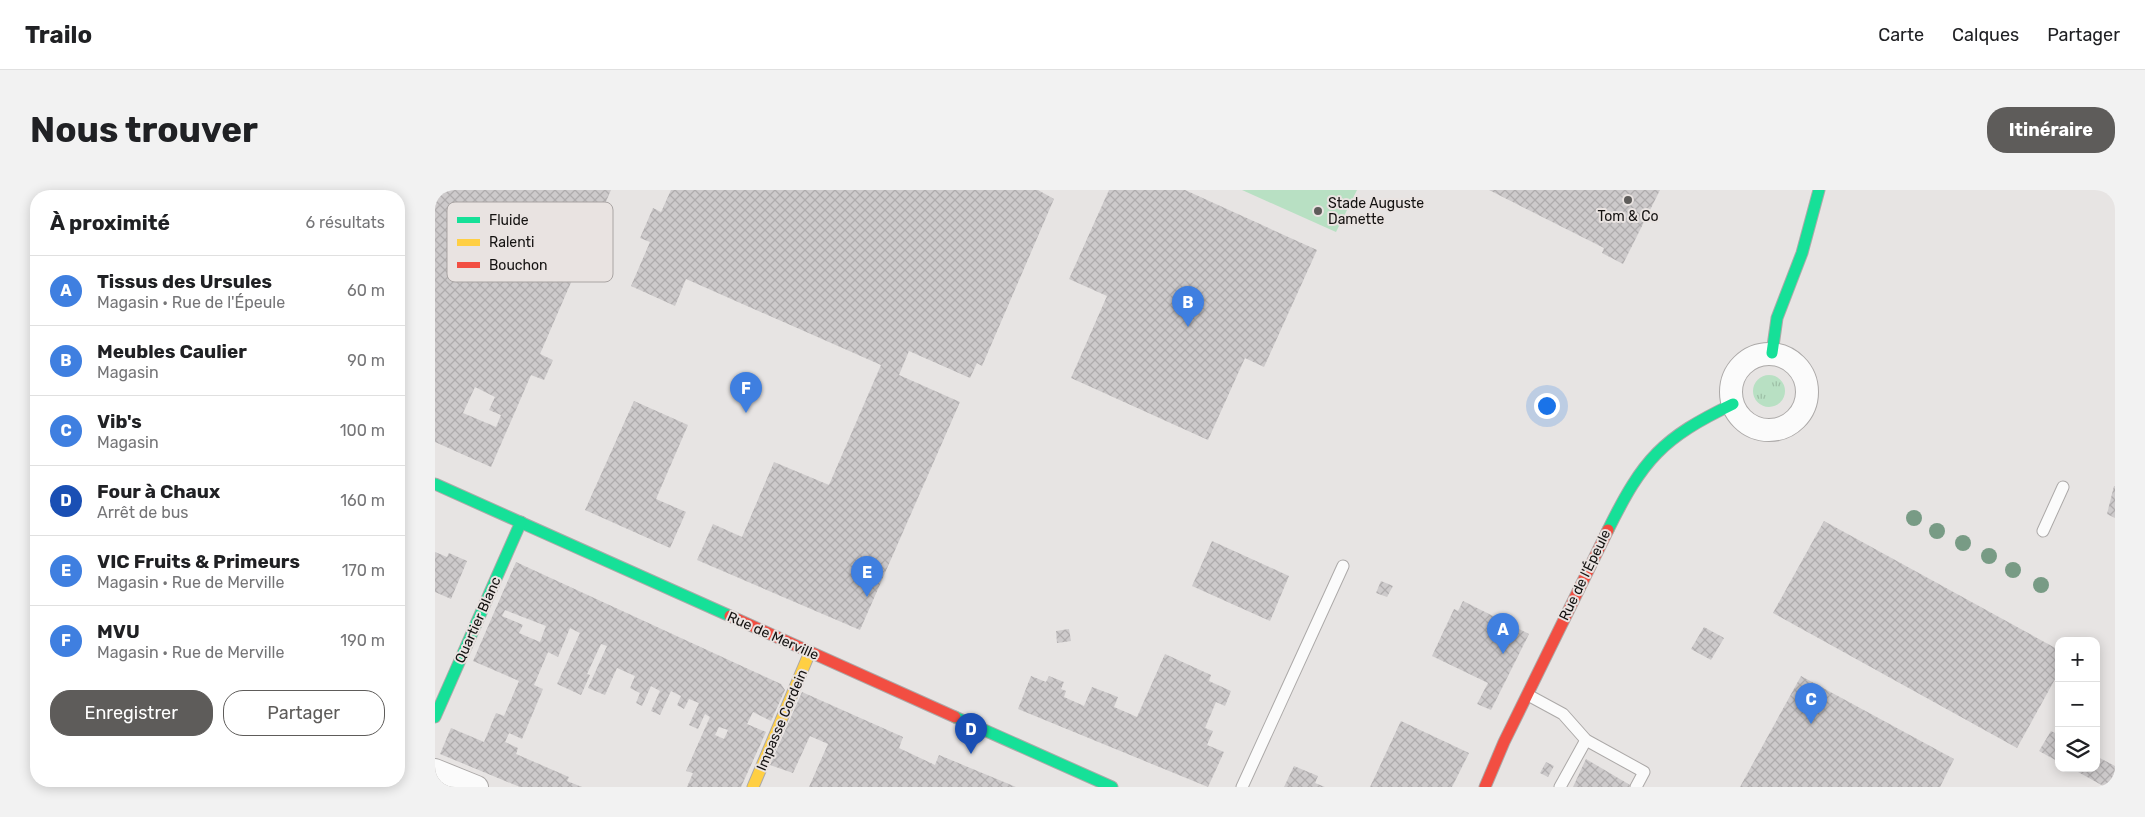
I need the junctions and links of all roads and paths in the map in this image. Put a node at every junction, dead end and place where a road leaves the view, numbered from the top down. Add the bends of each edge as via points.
1 (1819, 190) edge
2 (1772, 353) junction
3 (1733, 404) junction
4 (435, 484) edge
5 (2063, 487) dead end
6 (521, 522) junction
7 (2043, 531) dead end
8 (1343, 566) dead end
9 (811, 652) junction
10 (1528, 695) junction
11 (435, 717) edge
12 (1586, 740) junction
13 (435, 770) edge
14 (1079, 781) edge
15 (477, 787) edge
16 (753, 787) edge
17 (1112, 787) edge
18 (1242, 787) edge
19 (1485, 787) edge
20 (1560, 787) edge
21 (1636, 787) edge

1 - 2 street via 1802,253 1779,312
2 - 3 street via 1749,359 1736,372 1731,391
2 - 3 street via 1790,360 1805,380 1806,400 1798,417 1781,427 1762,429 1744,420
3 - 10 street, Rue de l'Épeule via 1685,428 1657,449 1644,465 1619,507
4 - 6 street, Rue de Merville
5 - 7 lane
6 - 9 street, Rue de Merville
6 - 11 street, Quartier Blanc
8 - 18 lane
9 - 14 street, Rue de Merville
9 - 16 street, Impasse Cordein
10 - 12 lane via 1563,714
10 - 19 street, Rue de l'Épeule
12 - 20 lane
12 - 21 lane via 1644,772
13 - 15 street
14 - 17 street, Rue de Merville

